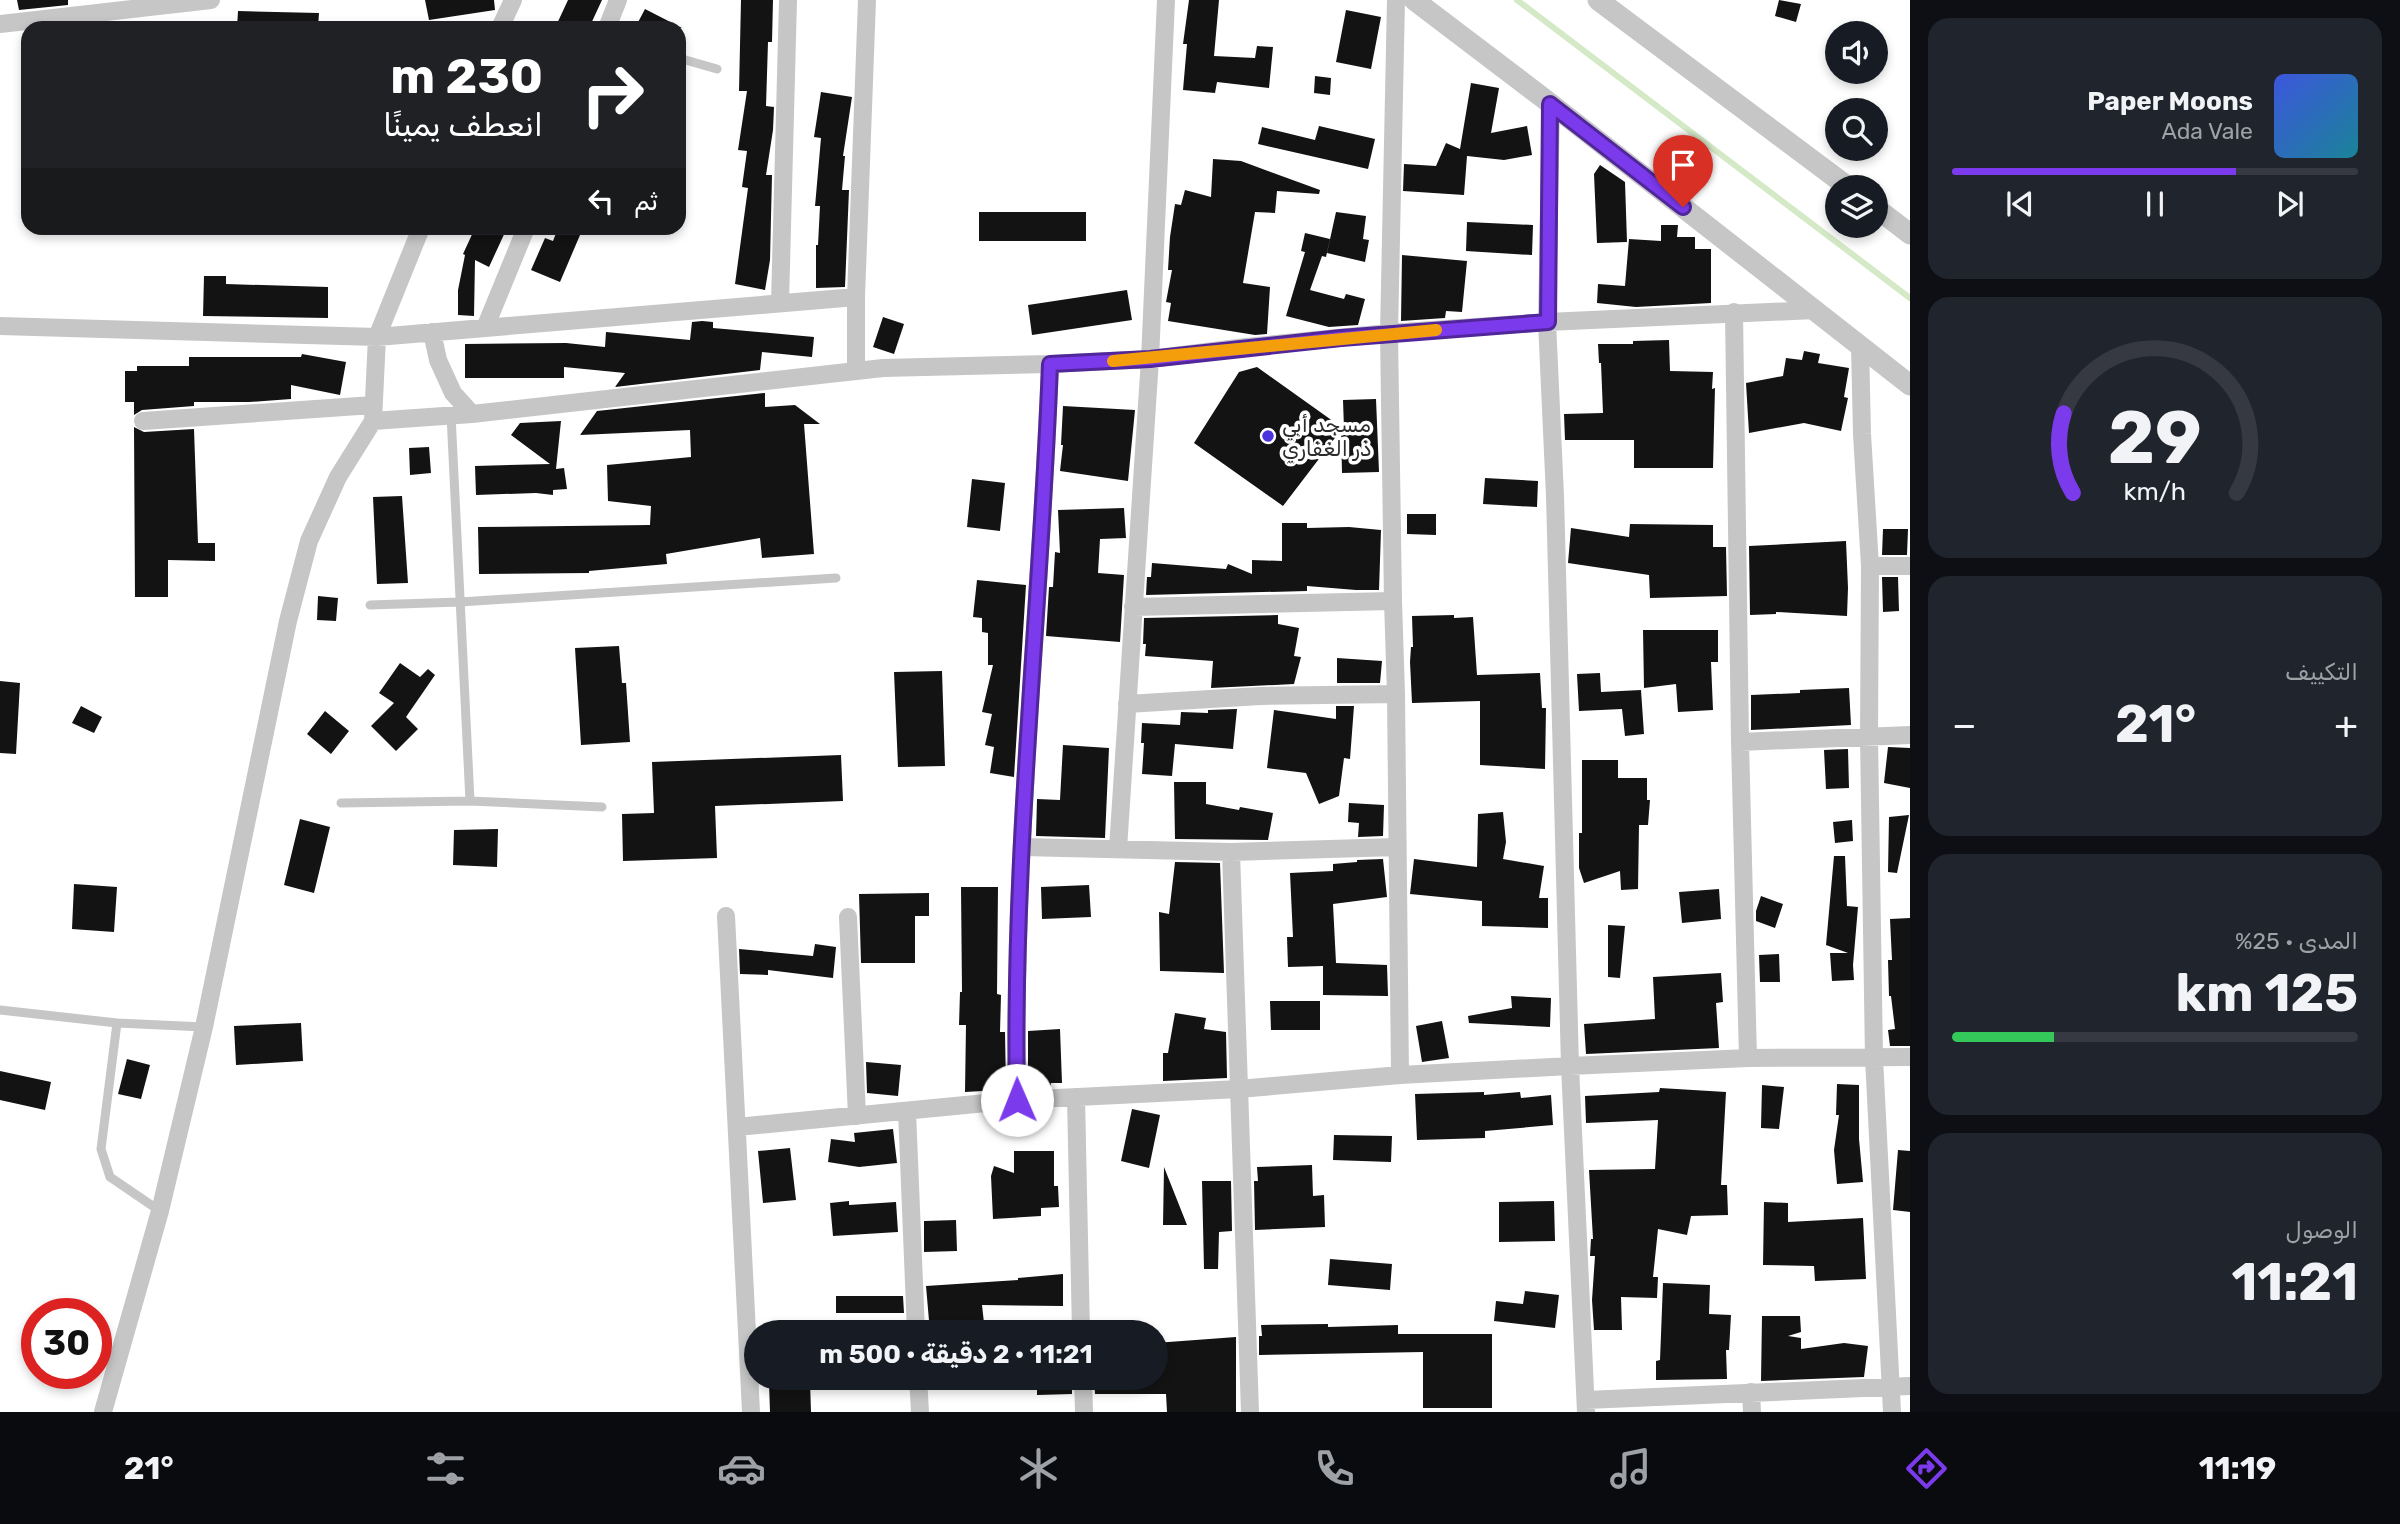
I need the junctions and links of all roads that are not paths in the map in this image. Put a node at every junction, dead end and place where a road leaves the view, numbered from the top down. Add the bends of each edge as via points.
1 (211, 0) edge
2 (513, 0) edge
3 (618, 0) edge
4 (788, 0) edge
5 (867, 0) edge
6 (1166, 0) edge
7 (1396, 0) edge
8 (1414, 0) edge
9 (1598, 0) edge
10 (26, 21) edge
11 (503, 21) edge
12 (610, 21) edge
13 (21, 22) edge
14 (0, 24) edge
15 (686, 60) edge
16 (717, 69) dead end
17 (1550, 104) junction
18 (1832, 175) edge
19 (1888, 217) edge
20 (1910, 234) edge
21 (418, 235) edge
22 (523, 235) edge
23 (856, 297) junction
24 (780, 303) junction
25 (1815, 310) junction
26 (1734, 312) junction
27 (1548, 322) junction
28 (0, 326) edge
29 (485, 328) junction
30 (432, 332) junction
31 (1389, 333) junction
32 (377, 337) junction
33 (1860, 346) junction
34 (1150, 359) junction
35 (1050, 364) junction
36 (856, 371) junction
37 (1910, 386) edge
38 (373, 413) junction
39 (472, 414) junction
40 (451, 415) junction
41 (143, 421) dead end
42 (1870, 566) junction
43 (1910, 566) edge
44 (836, 578) dead end
45 (1393, 601) junction
46 (460, 602) junction
47 (370, 605) dead end
48 (1133, 607) junction
49 (1396, 694) junction
50 (1127, 704) junction
51 (1910, 735) edge
52 (1869, 736) junction
53 (1740, 742) junction
54 (470, 801) junction
55 (341, 803) dead end
56 (602, 807) dead end
57 (1023, 847) junction
58 (1397, 847) junction
59 (1118, 849) junction
60 (1231, 852) junction
61 (726, 916) dead end
62 (848, 917) dead end
63 (0, 1010) edge
64 (117, 1023) junction
65 (204, 1027) junction
66 (1910, 1057) edge
67 (1748, 1058) junction
68 (1874, 1058) junction
69 (1570, 1066) junction
70 (1400, 1075) junction
71 (1239, 1089) junction
72 (1076, 1097) junction
73 (1017, 1100) junction
74 (906, 1111) junction
75 (857, 1116) junction
76 (737, 1127) junction
77 (160, 1211) junction
78 (915, 1320) edge
79 (1081, 1320) edge
80 (1901, 1386) edge
81 (919, 1390) edge
82 (1083, 1390) edge
83 (1751, 1392) junction
84 (1586, 1406) edge
85 (103, 1412) edge
86 (751, 1412) edge
87 (920, 1412) edge
88 (1084, 1412) edge
89 (1250, 1412) edge
90 (1752, 1412) edge
91 (1892, 1412) edge

1 - 10 street
2 - 11 street
3 - 12 street
4 - 24 street
5 - 23 street
6 - 34 street
7 - 31 street
8 - 17 street
9 - 18 street
13 - 14 street
15 - 16 lane
17 - 25 street
17 - 27 street
19 - 20 street
21 - 32 street
22 - 29 street
23 - 24 street
23 - 36 street
24 - 29 street
25 - 26 street
25 - 33 street
26 - 27 street
26 - 53 street
27 - 31 street
27 - 69 street
28 - 32 street
29 - 30 street
30 - 32 street
30 - 39 street via 453,393
31 - 34 street
31 - 45 street
32 - 38 street
33 - 37 street
33 - 42 street
34 - 35 street
34 - 48 street
35 - 36 street
35 - 57 street
36 - 39 street
38 - 40 street
38 - 41 street
38 - 65 street via 309,541 288,621
39 - 40 street
40 - 46 lane
42 - 43 street
42 - 52 street
44 - 46 lane
45 - 48 street
45 - 49 street
46 - 47 lane
46 - 54 lane
48 - 50 street
49 - 50 street
49 - 58 street
50 - 59 street
51 - 52 street
52 - 53 street
52 - 68 street
53 - 67 street
54 - 55 lane
54 - 56 lane
57 - 59 street
57 - 73 street
58 - 60 street
58 - 70 street
59 - 60 street
60 - 71 street
61 - 76 street
62 - 75 street
63 - 64 lane
64 - 65 lane
64 - 77 lane via 101,1149 110,1177
65 - 77 street
66 - 68 street
67 - 68 street
67 - 69 street
68 - 80 street
69 - 70 street
69 - 84 street
70 - 71 street
71 - 72 street
71 - 89 street
72 - 73 street
72 - 79 street
73 - 74 street
74 - 75 street
74 - 78 street
75 - 76 street
76 - 86 street
77 - 85 street
80 - 83 street
80 - 91 street
81 - 87 street
82 - 88 street
83 - 84 street
83 - 90 street

